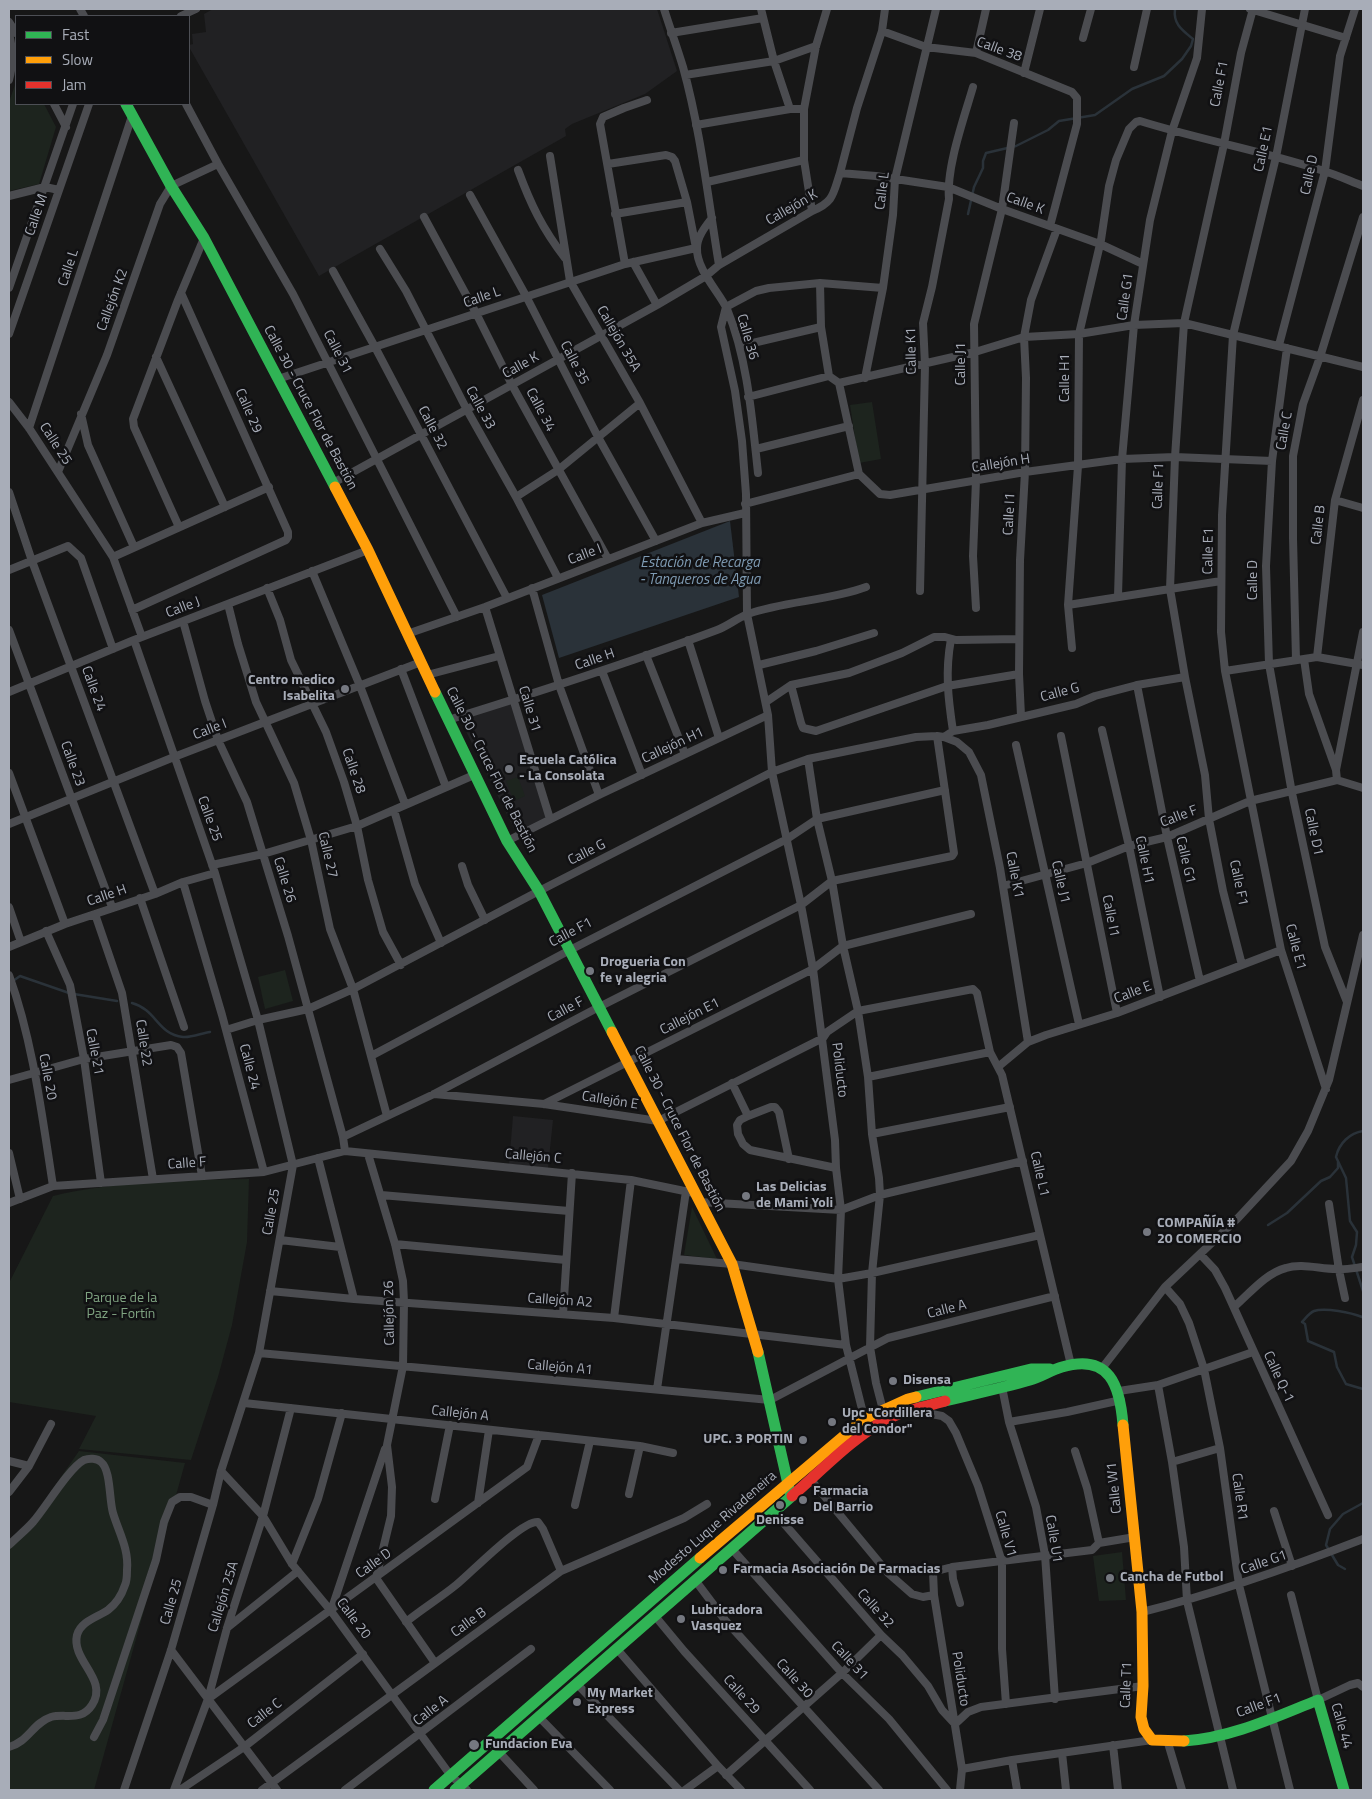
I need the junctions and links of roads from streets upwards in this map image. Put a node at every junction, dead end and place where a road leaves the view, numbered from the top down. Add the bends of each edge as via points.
1 (196, 9) edge
2 (664, 9) edge
3 (761, 9) edge
4 (827, 9) edge
5 (885, 9) edge
6 (936, 9) edge
7 (986, 9) edge
8 (1040, 9) edge
9 (1091, 9) edge
10 (1147, 9) edge
11 (1202, 9) edge
12 (1251, 9) edge
13 (1305, 9) edge
14 (1355, 9) edge
15 (183, 15) edge
16 (764, 18) junction
17 (1301, 25) junction
18 (882, 31) junction
19 (671, 33) junction
20 (9, 34) edge
21 (1083, 38) dead end
22 (1346, 38) junction
23 (816, 46) junction
24 (926, 47) junction
25 (976, 53) junction
26 (774, 61) junction
27 (1134, 67) dead end
28 (1024, 73) junction
29 (685, 75) junction
30 (9, 80) edge
31 (973, 87) dead end
32 (647, 100) dead end
33 (55, 105) edge
34 (73, 105) edge
35 (89, 105) edge
36 (126, 105) edge
37 (187, 105) edge
38 (804, 108) junction
39 (790, 109) junction
40 (132, 116) junction
41 (1014, 124) dead end
42 (1077, 124) joint
43 (696, 125) junction
44 (66, 127) junction
45 (1172, 131) junction
46 (1224, 144) junction
47 (550, 156) dead end
48 (1276, 157) junction
49 (804, 160) junction
50 (218, 164) junction
51 (608, 164) junction
52 (518, 170) dead end
53 (1325, 171) junction
54 (840, 174) junction
55 (895, 179) junction
56 (707, 182) junction
57 (171, 186) junction
58 (1363, 186) edge
59 (45, 187) junction
60 (948, 187) junction
61 (59, 190) junction
62 (470, 195) dead end
63 (9, 196) edge
64 (687, 202) junction
65 (1002, 209) junction
66 (812, 211) junction
67 (615, 214) junction
68 (424, 217) dead end
69 (1363, 217) edge
70 (712, 218) junction
71 (1054, 228) junction
72 (204, 238) junction
73 (1100, 244) junction
74 (696, 248) junction
75 (380, 249) dead end
76 (566, 260) junction
77 (629, 263) junction
78 (1143, 264) junction
79 (719, 265) junction
80 (333, 271) dead end
81 (706, 276) junction
82 (570, 281) junction
83 (820, 283) junction
84 (9, 288) edge
85 (883, 288) junction
86 (181, 293) junction
87 (526, 296) junction
88 (657, 305) junction
89 (726, 308) junction
90 (476, 313) junction
91 (1184, 324) junction
92 (1134, 325) junction
93 (821, 327) junction
94 (425, 330) junction
95 (9, 334) edge
96 (1079, 334) junction
97 (1233, 335) junction
98 (602, 336) junction
99 (1024, 336) junction
100 (740, 346) junction
101 (375, 347) junction
102 (1283, 347) junction
103 (975, 352) junction
104 (156, 357) junction
105 (1320, 357) junction
106 (558, 360) junction
107 (328, 362) junction
108 (925, 365) junction
109 (1363, 367) edge
110 (829, 376) junction
111 (865, 378) junction
112 (278, 379) junction
113 (839, 383) junction
114 (512, 385) junction
115 (748, 397) junction
116 (1363, 400) edge
117 (9, 402) edge
118 (640, 403) junction
119 (466, 410) junction
120 (82, 414) junction
121 (849, 426) junction
122 (29, 428) junction
123 (422, 434) junction
124 (598, 437) junction
125 (756, 449) junction
126 (1175, 457) junction
127 (1225, 458) junction
128 (377, 459) junction
129 (1122, 460) junction
130 (1272, 461) junction
131 (1078, 466) junction
132 (558, 470) junction
133 (58, 472) junction
134 (1025, 472) junction
135 (758, 473) dead end
136 (859, 474) junction
137 (976, 480) junction
138 (333, 483) junction
139 (270, 488) junction
140 (922, 489) junction
141 (9, 492) edge
142 (516, 497) junction
143 (1334, 500) junction
144 (745, 504) junction
145 (225, 507) junction
146 (1363, 508) edge
147 (745, 513) junction
148 (702, 523) junction
149 (180, 527) junction
150 (656, 541) junction
151 (134, 547) junction
152 (368, 550) junction
153 (113, 557) junction
154 (32, 560) junction
155 (608, 560) junction
156 (9, 570) edge
157 (312, 571) junction
158 (558, 578) junction
159 (1221, 581) junction
160 (866, 587) dead end
161 (268, 588) junction
162 (532, 588) junction
163 (1170, 589) junction
164 (920, 591) dead end
165 (1118, 596) junction
166 (507, 598) junction
167 (228, 604) junction
168 (1068, 605) junction
169 (485, 608) junction
170 (976, 608) dead end
171 (132, 610) junction
172 (747, 614) junction
173 (457, 617) junction
174 (183, 621) junction
175 (9, 630) edge
176 (1363, 632) edge
177 (874, 633) dead end
178 (407, 634) junction
179 (138, 638) junction
180 (1019, 638) junction
181 (950, 639) junction
182 (688, 640) junction
183 (1072, 648) dead end
184 (112, 649) junction
185 (646, 655) junction
186 (499, 656) junction
187 (1317, 657) junction
188 (1300, 659) junction
189 (421, 662) junction
190 (1269, 664) junction
191 (1360, 664) edge
192 (759, 665) junction
193 (71, 666) junction
194 (401, 669) junction
195 (602, 670) junction
196 (1225, 670) junction
197 (1019, 674) junction
198 (427, 675) junction
199 (1185, 677) junction
200 (29, 684) junction
201 (1137, 684) junction
202 (791, 685) junction
203 (360, 686) junction
204 (559, 686) junction
205 (947, 686) junction
206 (9, 692) edge
207 (514, 699) junction
208 (766, 702) junction
209 (312, 704) junction
210 (768, 715) junction
211 (1021, 716) junction
212 (448, 720) junction
213 (266, 722) junction
214 (1102, 730) dead end
215 (953, 731) junction
216 (940, 736) junction
217 (1062, 736) dead end
218 (720, 738) junction
219 (218, 740) junction
220 (1016, 746) dead end
221 (685, 754) junction
222 (174, 757) junction
223 (808, 759) junction
224 (1336, 770) junction
225 (772, 772) junction
226 (9, 773) edge
227 (474, 774) junction
228 (642, 775) junction
229 (1338, 780) junction
230 (114, 782) junction
231 (446, 787) junction
232 (1363, 788) edge
233 (945, 790) junction
234 (1292, 793) junction
235 (599, 795) junction
236 (72, 799) junction
237 (1250, 802) junction
238 (405, 804) junction
239 (394, 810) junction
240 (26, 818) junction
241 (550, 819) junction
242 (817, 819) junction
243 (1210, 819) junction
244 (9, 824) edge
245 (357, 826) junction
246 (1167, 836) junction
247 (787, 839) junction
248 (311, 840) junction
249 (507, 841) junction
250 (1129, 846) junction
251 (263, 854) junction
252 (1087, 863) junction
253 (212, 865) junction
254 (462, 866) dead end
255 (215, 874) junction
256 (1045, 874) junction
257 (832, 881) junction
258 (182, 882) junction
259 (1003, 886) junction
260 (539, 891) junction
261 (155, 894) junction
262 (140, 898) junction
263 (802, 905) junction
264 (9, 906) edge
265 (112, 907) junction
266 (95, 914) junction
267 (971, 914) dead end
268 (485, 920) junction
269 (65, 924) junction
270 (46, 931) junction
271 (1363, 935) edge
272 (21, 942) junction
273 (440, 944) junction
274 (843, 946) junction
275 (9, 947) edge
276 (570, 950) junction
277 (1281, 950) junction
278 (400, 965) junction
279 (1242, 965) junction
280 (813, 969) junction
281 (10, 977) edge
282 (1200, 981) junction
283 (353, 989) junction
284 (1160, 996) junction
285 (1347, 1002) junction
286 (599, 1007) junction
287 (308, 1010) junction
288 (858, 1011) junction
289 (1117, 1013) junction
290 (258, 1020) junction
291 (1079, 1024) junction
292 (184, 1028) dead end
293 (226, 1030) junction
294 (823, 1038) junction
295 (1028, 1042) junction
296 (990, 1052) junction
297 (131, 1053) junction
298 (371, 1056) junction
299 (84, 1059) junction
300 (628, 1062) junction
301 (998, 1068) junction
302 (34, 1072) junction
303 (868, 1077) junction
304 (9, 1080) edge
305 (732, 1083) junction
306 (1326, 1090) junction
307 (434, 1094) junction
308 (544, 1104) junction
309 (1010, 1107) junction
310 (387, 1116) junction
311 (748, 1116) junction
312 (658, 1121) junction
313 (872, 1134) junction
314 (343, 1137) junction
315 (345, 1151) junction
316 (9, 1154) edge
317 (368, 1154) junction
318 (318, 1158) junction
319 (789, 1159) junction
320 (1023, 1161) junction
321 (293, 1165) junction
322 (836, 1168) junction
323 (264, 1172) junction
324 (572, 1173) junction
325 (202, 1176) junction
326 (153, 1179) junction
327 (631, 1180) junction
328 (101, 1182) junction
329 (53, 1186) junction
330 (381, 1195) junction
331 (693, 1195) junction
332 (880, 1195) junction
333 (20, 1199) junction
334 (9, 1203) edge
335 (1329, 1204) dead end
336 (841, 1210) junction
337 (569, 1211) junction
338 (1040, 1235) junction
339 (280, 1240) junction
340 (396, 1244) junction
341 (340, 1247) junction
342 (1200, 1254) junction
343 (676, 1259) junction
344 (566, 1260) junction
345 (732, 1264) junction
346 (1363, 1267) edge
347 (1339, 1270) junction
348 (872, 1273) junction
349 (838, 1278) junction
350 (1165, 1287) junction
351 (270, 1292) junction
352 (1055, 1296) junction
353 (1346, 1298) dead end
354 (354, 1299) junction
355 (404, 1302) junction
356 (1234, 1307) junction
357 (562, 1314) junction
358 (614, 1318) junction
359 (667, 1324) junction
360 (754, 1333) junction
361 (846, 1345) junction
362 (870, 1347) junction
363 (1253, 1352) junction
364 (259, 1353) junction
365 (849, 1358) junction
366 (1071, 1365) junction
367 (403, 1366) junction
368 (1103, 1367) junction
369 (1052, 1369) junction
370 (1204, 1369) junction
371 (1158, 1385) junction
372 (1002, 1387) junction
373 (656, 1389) junction
374 (1120, 1395) junction
375 (770, 1400) junction
376 (244, 1402) junction
377 (292, 1408) junction
378 (883, 1410) junction
379 (908, 1411) junction
380 (342, 1414) junction
381 (393, 1419) junction
382 (1009, 1422) junction
383 (51, 1424) dead end
384 (866, 1425) junction
385 (450, 1426) junction
386 (489, 1430) junction
387 (539, 1435) junction
388 (590, 1441) junction
389 (386, 1445) junction
390 (640, 1446) junction
391 (1220, 1448) junction
392 (1075, 1451) dead end
393 (672, 1453) dead end
394 (9, 1461) edge
395 (1172, 1462) junction
396 (29, 1466) junction
397 (221, 1471) junction
398 (811, 1480) junction
399 (788, 1484) junction
400 (9, 1492) edge
401 (629, 1494) dead end
402 (791, 1497) junction
403 (435, 1499) dead end
404 (478, 1503) junction
405 (707, 1504) dead end
406 (213, 1505) junction
407 (575, 1505) dead end
408 (1274, 1511) dead end
409 (774, 1512) junction
410 (1328, 1515) dead end
411 (262, 1516) junction
412 (737, 1526) junction
413 (1135, 1538) junction
414 (744, 1539) junction
415 (1363, 1539) edge
416 (1099, 1543) junction
417 (9, 1545) edge
418 (732, 1549) junction
419 (1045, 1555) junction
420 (1002, 1562) junction
421 (292, 1564) junction
422 (694, 1564) junction
423 (1292, 1566) junction
424 (952, 1568) junction
425 (298, 1571) junction
426 (561, 1571) junction
427 (376, 1578) junction
428 (696, 1580) junction
429 (1239, 1585) junction
430 (934, 1595) junction
431 (1292, 1595) dead end
432 (676, 1597) junction
433 (1187, 1601) junction
434 (960, 1603) dead end
435 (331, 1611) junction
436 (1142, 1612) junction
437 (655, 1616) junction
438 (406, 1622) junction
439 (227, 1628) junction
440 (881, 1635) junction
441 (531, 1649) dead end
442 (617, 1649) junction
443 (171, 1650) junction
444 (363, 1654) junction
445 (435, 1663) junction
446 (842, 1673) junction
447 (577, 1684) junction
448 (1360, 1685) edge
449 (1143, 1686) junction
450 (392, 1694) junction
451 (208, 1699) junction
452 (1055, 1699) junction
453 (1318, 1700) junction
454 (1006, 1704) junction
455 (803, 1708) junction
456 (539, 1717) junction
457 (1272, 1718) junction
458 (955, 1724) junction
459 (421, 1734) junction
460 (1220, 1735) junction
461 (94, 1737) dead end
462 (765, 1740) junction
463 (1152, 1740) junction
464 (1168, 1743) junction
465 (1113, 1745) junction
466 (244, 1746) junction
467 (486, 1746) junction
468 (9, 1747) edge
469 (499, 1752) junction
470 (1062, 1753) junction
471 (1012, 1760) junction
472 (718, 1766) junction
473 (479, 1769) junction
474 (962, 1769) junction
475 (726, 1775) junction
476 (451, 1776) junction
477 (271, 1783) junction
478 (462, 1788) edge
479 (124, 1790) edge
480 (174, 1790) edge
481 (180, 1790) edge
482 (262, 1790) edge
483 (277, 1790) edge
484 (345, 1790) edge
485 (434, 1790) edge
486 (534, 1790) edge
487 (610, 1790) edge
488 (679, 1790) edge
489 (685, 1790) edge
490 (741, 1790) edge
491 (810, 1790) edge
492 (879, 1790) edge
493 (947, 1790) edge
494 (960, 1790) edge
495 (1016, 1790) edge
496 (1066, 1790) edge
497 (1118, 1790) edge
498 (1182, 1790) edge
499 (1233, 1790) edge
500 (1290, 1790) edge
501 (1344, 1790) edge

1 - 15 street
2 - 19 street
3 - 16 street
4 - 23 street
5 - 18 street, Callejón K
6 - 24 street, Calle L
7 - 25 street
8 - 28 street
9 - 21 street
10 - 27 street
11 - 45 street, Calle G1 via 1196,58
12 - 17 street
12 - 46 street, Calle F1
13 - 17 street, Calle E1
14 - 22 street, Calle D
16 - 19 street
16 - 26 street
17 - 22 street
17 - 48 street, Calle E1
18 - 24 street, Calle 38
18 - 54 street, Callejón K
19 - 29 street
20 - 30 street via 12,42
22 - 53 street, Calle D via 1340,56
23 - 26 street
23 - 38 street
24 - 25 street, Calle 38
24 - 55 street, Calle L
25 - 28 street, Calle 38
26 - 29 street
26 - 39 street
28 - 42 street, Calle 38 via 1072,92 1077,98
29 - 43 street
31 - 60 street, Calle K1
32 - 51 street via 603,117 600,124
33 - 44 street
34 - 44 street, Calle M
35 - 61 street, Calle M
36 - 40 street, Calle 30 - Cruce Flor de Bastión
37 - 50 street, Calle 31
38 - 39 street
38 - 49 street
39 - 43 street
40 - 57 street, Calle 30 - Cruce Flor de Bastión
40 - 122 street, Calle L
41 - 65 street, Calle J1
42 - 71 street, Calle I1
43 - 56 street
44 - 59 street, Calle M
45 - 46 street
45 - 73 street, Calle H1 via 1140,121 1129,129 1109,186
45 - 78 street, Calle G1 via 1150,220
46 - 48 street
46 - 91 street, Calle F1
47 - 76 street, Callejón 35A
48 - 53 street
48 - 97 street, Calle E1
49 - 56 street
49 - 66 street
50 - 57 street
50 - 107 street, Calle 31
51 - 64 street, Calle 36 via 666,155 672,157
51 - 67 street
52 - 76 street via 531,206
53 - 58 street
53 - 102 street, Calle D
54 - 55 street
54 - 66 street, Callejón K via 826,206
55 - 60 street, Calle K
55 - 85 street, Calle L
56 - 70 street
57 - 72 street, Calle 30 - Cruce Flor de Bastión
57 - 120 street, Callejón K2 via 160,204
59 - 61 street
59 - 63 street
59 - 84 street, Calle M
60 - 65 street, Calle K
60 - 108 street, Calle K1 via 949,199 923,323
61 - 95 street, Calle M
62 - 87 street, Calle 35
64 - 67 street
64 - 74 street, Calle 36
65 - 71 street, Calle K
65 - 103 street, Calle J1 via 979,297 974,324
66 - 79 street, Callejón K
67 - 77 street
68 - 90 street, Calle 34
69 - 105 street, Calle C
70 - 74 street via 701,233
70 - 79 street
71 - 73 street, Calle K
71 - 99 street, Calle I1 via 1031,300
72 - 86 street
72 - 112 street, Calle 30 - Cruce Flor de Bastión
73 - 78 street, Calle K
73 - 96 street, Calle H1
74 - 77 street, Calle L
74 - 81 street, Calle 36
75 - 94 street, Calle 33
76 - 82 street, Callejón 35A
77 - 82 street, Calle L
77 - 88 street
78 - 92 street, Calle G1
79 - 81 street, Calle K
80 - 101 street, Calle 32
81 - 88 street, Calle K
81 - 89 street, Calle 36
82 - 87 street, Calle L
82 - 98 street, Callejón 35A
83 - 85 street
83 - 89 street via 756,291
83 - 93 street
85 - 111 street, Calle L
86 - 104 street
86 - 139 street, Calle 29
87 - 90 street, Calle L
87 - 106 street, Calle 35
88 - 98 street, Calle K
89 - 100 street, Calle 36
89 - 144 street via 721,327 742,441
90 - 94 street, Calle L
90 - 114 street, Calle 34
91 - 92 street
91 - 97 street
91 - 126 street, Calle F1
92 - 96 street
92 - 129 street, Calle G1
93 - 100 street
93 - 110 street
94 - 101 street, Calle L
94 - 119 street, Calle 33
96 - 99 street
96 - 131 street, Calle H1
97 - 102 street
97 - 127 street, Calle E1
98 - 106 street, Calle K
98 - 118 street, Callejón 35A
99 - 103 street
99 - 134 street, Calle I1
100 - 115 street, Calle 36
101 - 107 street, Calle L
101 - 123 street, Calle 32
102 - 105 street
102 - 130 street, Calle D
103 - 108 street
103 - 137 street, Calle J1
104 - 145 street
104 - 149 street via 133,418 134,427
105 - 109 street
105 - 188 street, Calle C via 1303,404 1293,456 1293,538
106 - 114 street, Calle K
106 - 124 street, Calle 35
107 - 112 street, Calle L
107 - 128 street, Calle 31
108 - 111 street
108 - 140 street, Calle K1
110 - 113 street
110 - 115 street
111 - 113 street
112 - 138 street, Calle 30 - Cruce Flor de Bastión
113 - 121 street
114 - 119 street, Calle K
114 - 132 street, Calle 34
115 - 125 street, Calle 36
116 - 143 street, Calle B
117 - 122 street, Calle 25
118 - 124 street
118 - 148 street, Callejón 35A
119 - 123 street, Calle K
119 - 142 street, Calle 33
120 - 133 street, Callejón K2
120 - 151 street via 88,445
121 - 125 street
121 - 136 street
122 - 133 street, Calle 25
123 - 128 street, Calle K
123 - 166 street, Calle 32
124 - 132 street
124 - 150 street, Calle 35
125 - 135 street, Calle 36
126 - 127 street, Callejón H
126 - 129 street, Callejón H
126 - 163 street, Calle F1
127 - 130 street, Callejón H
127 - 159 street, Calle E1
128 - 138 street, Calle K
128 - 173 street, Calle 31
129 - 131 street, Callejón H
129 - 165 street, Calle G1
130 - 190 street, Calle D via 1266,566
131 - 134 street, Callejón H
131 - 168 street, Calle H1
132 - 142 street
132 - 155 street, Calle 34
133 - 153 street, Calle 25
134 - 137 street, Callejón H
134 - 180 street, Calle I1
136 - 140 street, Callejón H via 880,494
136 - 144 street
137 - 140 street, Callejón H
137 - 170 street, Calle J1 via 973,556
138 - 152 street, Calle 30 - Cruce Flor de Bastión
139 - 145 street
139 - 171 street, Calle 29 via 288,532 286,540
140 - 164 street, Calle K1
141 - 154 street, Calle 24
142 - 158 street, Calle 33
143 - 146 street
143 - 187 street, Calle B
144 - 147 street
145 - 149 street
147 - 148 street, Calle I
147 - 172 street
148 - 150 street, Calle I
149 - 151 street
150 - 155 street, Calle I
151 - 153 street
152 - 157 street, Calle J
152 - 178 street, Calle 30 - Cruce Flor de Bastión
153 - 171 street, Calle 25
154 - 156 street
154 - 184 street via 68,546 81,558
154 - 193 street, Calle 24
155 - 158 street, Calle I
157 - 161 street, Calle J
157 - 203 street
158 - 162 street, Calle I
159 - 163 street
159 - 196 street, Calle E1
160 - 172 street, Calle H
161 - 167 street, Calle J
161 - 209 street, Calle 28 via 291,660
162 - 166 street, Calle I
162 - 204 street
163 - 165 street
163 - 199 street, Calle F1
165 - 168 street
166 - 169 street, Calle I
167 - 174 street, Calle J
167 - 213 street, Calle 27 via 256,702
168 - 183 street, Calle H1
169 - 173 street, Calle I
169 - 186 street, Calle 31
171 - 179 street, Calle 25
172 - 182 street, Calle H via 720,629
172 - 192 street
173 - 178 street, Calle I
174 - 179 street, Calle J
174 - 219 street, Calle 26
175 - 200 street, Calle 23
176 - 191 street
177 - 192 street
178 - 189 street, Calle 30 - Cruce Flor de Bastión
179 - 184 street, Calle J
179 - 222 street, Calle 25
180 - 181 street
180 - 197 street, Calle I1
181 - 202 street via 934,637 849,673
181 - 205 street
182 - 185 street, Calle H
182 - 218 street
184 - 193 street, Calle J
185 - 195 street, Calle H
185 - 221 street
186 - 198 street
186 - 207 street, Calle 31
187 - 188 street
187 - 191 street
188 - 190 street
188 - 224 street, Calle C
189 - 194 street, Calle I
189 - 198 street, Calle 30 - Cruce Flor de Bastión
190 - 196 street
190 - 234 street, Calle D1
191 - 224 street
192 - 208 street
193 - 200 street, Calle J
193 - 230 street, Calle 24
194 - 203 street, Calle I
194 - 231 street
195 - 204 street, Calle H
195 - 228 street
196 - 237 street, Calle E1
197 - 205 street
197 - 211 street, Calle I1
198 - 212 street, Calle 30 - Cruce Flor de Bastión
199 - 201 street, Calle G
199 - 243 street, Calle F1 via 1205,775
200 - 206 street, Calle J
200 - 236 street, Calle 23
201 - 211 street, Calle G via 1076,704
201 - 246 street, Calle G1
202 - 205 street via 801,723 804,728 816,731
202 - 208 street
203 - 209 street, Calle I
203 - 238 street
204 - 207 street, Calle H
204 - 235 street
205 - 215 street
207 - 212 street, Calle H
207 - 241 street, Calle 31
208 - 210 street
209 - 213 street, Calle I
209 - 245 street, Calle 28 via 326,732
210 - 218 street, Callejón H1
210 - 225 street, Poliducto
211 - 215 street, Calle G
212 - 227 street, Calle 30 - Cruce Flor de Bastión
213 - 219 street, Calle I
213 - 248 street, Calle 27 via 294,782
214 - 250 street, Calle H1
215 - 216 street, Calle G
216 - 223 street, Calle G via 916,737
216 - 233 street
216 - 259 street, Calle K1 via 957,742 969,752 981,775
217 - 252 street, Calle I1
218 - 221 street, Callejón H1
219 - 222 street, Calle I
219 - 251 street, Calle 26 via 247,802
220 - 256 street, Calle J1
221 - 228 street, Callejón H1
222 - 230 street, Calle I
222 - 253 street, Calle 25
223 - 225 street, Calle G
223 - 242 street, Poliducto
224 - 229 street
225 - 247 street, Poliducto
225 - 260 street, Calle G
226 - 240 street
227 - 231 street
227 - 249 street, Calle 30 - Cruce Flor de Bastión
228 - 235 street, Callejón H1
229 - 232 street
229 - 234 street, Calle F
230 - 236 street, Calle I
230 - 261 street, Calle 24
231 - 238 street
233 - 242 street
233 - 257 street via 952,856
234 - 237 street, Calle F
234 - 285 street, Calle D1 via 1325,947
235 - 241 street, Callejón H1
236 - 240 street, Calle I
236 - 265 street, Calle 23
237 - 243 street, Calle F
237 - 277 street, Calle E1
238 - 239 street
239 - 245 street
239 - 273 street via 416,884
240 - 244 street, Calle I
240 - 269 street
241 - 249 street, Callejón H1
242 - 247 street, Calle F1
242 - 257 street, Poliducto
243 - 246 street, Calle F
243 - 279 street, Calle F1 via 1223,891
245 - 248 street
245 - 278 street, Calle 28 via 383,932
246 - 250 street, Calle F
246 - 282 street, Calle G1
247 - 263 street, Poliducto
247 - 276 street, Calle F1
248 - 251 street
248 - 283 street, Calle 27 via 330,929
249 - 260 street, Calle 30 - Cruce Flor de Bastión
250 - 252 street, Calle F
250 - 284 street, Calle H1
251 - 253 street
251 - 287 street, Calle 26
252 - 256 street, Calle F
252 - 289 street, Calle I1
253 - 255 street, Calle 25
254 - 268 street
255 - 258 street, Calle H
255 - 290 street, Calle 25
256 - 259 street, Calle F
256 - 291 street, Calle J1
257 - 263 street, Calle F
257 - 274 street, Poliducto
258 - 261 street, Calle H
258 - 293 street, Calle 24
259 - 295 street, Calle K1
260 - 268 street, Calle G
260 - 276 street, Calle 30 - Cruce Flor de Bastión
261 - 262 street, Calle H
262 - 265 street, Calle H
262 - 292 street
263 - 280 street, Poliducto
263 - 286 street, Calle F
264 - 272 street
265 - 266 street, Calle H
266 - 269 street, Calle H
266 - 297 street, Calle 22 via 122,992
267 - 274 street
268 - 273 street, Calle G
269 - 270 street, Calle H
270 - 272 street, Calle H
270 - 299 street, Calle 21 via 70,985
271 - 285 street
272 - 275 street, Calle H
273 - 278 street, Calle G
274 - 280 street, Callejón E1
274 - 288 street, Poliducto
276 - 286 street, Calle 30 - Cruce Flor de Bastión
276 - 298 street, Calle F1
277 - 279 street, Calle E
277 - 306 street, Calle E1
278 - 283 street, Calle G
279 - 282 street, Calle E
280 - 294 street, Poliducto
280 - 300 street, Callejón E1
281 - 302 street, Calle 20
282 - 284 street, Calle E
283 - 287 street, Calle G
283 - 298 street, Calle 27
284 - 289 street, Calle E
285 - 306 street
286 - 300 street, Calle 30 - Cruce Flor de Bastión
286 - 307 street, Calle F
287 - 290 street, Calle G
287 - 314 street, Calle 26
288 - 294 street
288 - 296 street, Calle L1 via 970,989 977,993
288 - 303 street, Poliducto
289 - 291 street, Calle E
290 - 293 street, Calle G
290 - 321 street, Calle 25
291 - 295 street, Calle E
293 - 323 street, Calle 24
294 - 305 street
294 - 322 street, Poliducto via 836,1140
295 - 301 street, Calle E
296 - 301 street, Calle L1
296 - 303 street
297 - 299 street
297 - 325 street via 171,1045 181,1053
297 - 326 street, Calle 22
298 - 310 street, Calle 27
299 - 302 street
299 - 328 street, Calle 21
300 - 308 street, Callejón E1
300 - 312 street, Calle 30 - Cruce Flor de Bastión
301 - 309 street, Calle L1
302 - 304 street
302 - 329 street, Calle 20
303 - 313 street, Poliducto
305 - 311 street
305 - 312 street
306 - 342 street via 1290,1161
307 - 308 street, Callejón E
307 - 310 street, Calle F
308 - 312 street, Callejón E
309 - 313 street
309 - 320 street, Calle L1
310 - 314 street, Calle F
311 - 319 street via 772,1107 778,1109
311 - 319 street via 737,1125 743,1144 757,1153
312 - 331 street, Calle 30 - Cruce Flor de Bastión
313 - 332 street, Poliducto
314 - 315 street, Calle 26
315 - 317 street, Calle F
315 - 318 street, Calle F
316 - 333 street
317 - 324 street, Callejón C
317 - 330 street, Callejón 26
318 - 321 street, Calle F
318 - 341 street
319 - 322 street
320 - 332 street
320 - 338 street, Calle L1
321 - 323 street, Calle F
321 - 339 street, Calle 25
322 - 336 street, Poliducto
323 - 325 street, Calle F
324 - 327 street, Callejón C
324 - 337 street
325 - 326 street, Calle F
326 - 328 street, Calle F
327 - 331 street, Callejón C
327 - 358 street
328 - 329 street, Calle F
329 - 333 street, Calle F
330 - 337 street
330 - 340 street, Callejón 26
331 - 336 street, Callejón C
331 - 343 street
331 - 345 street, Calle 30 - Cruce Flor de Bastión
332 - 336 street
332 - 348 street, Poliducto
333 - 334 street, Calle F
335 - 347 street
336 - 349 street, Poliducto
337 - 344 street
338 - 348 street
338 - 352 street, Calle L1
339 - 341 street
339 - 351 street, Calle 25
340 - 344 street
340 - 355 street, Callejón 26
341 - 354 street
342 - 350 street
342 - 356 street, Calle Q-1 via 1215,1270
343 - 345 street
343 - 359 street
344 - 357 street
345 - 349 street
345 - 360 street, Calle 30 - Cruce Flor de Bastión
346 - 347 street
347 - 353 street
347 - 356 street via 1287,1267 1264,1280
348 - 349 street
348 - 362 street, Poliducto
349 - 361 street, Poliducto
350 - 368 street
350 - 370 street, Calle R1 via 1180,1304 1189,1322
351 - 354 street, Callejón A2
351 - 364 street, Calle 25
352 - 362 street, Calle A via 888,1338
352 - 366 street, Calle L1
354 - 355 street, Callejón A2
355 - 357 street, Callejón A2
355 - 367 street, Callejón 26
356 - 363 street, Calle Q-1
357 - 358 street, Callejón A2
358 - 359 street, Callejón A2
359 - 360 street, Callejón A2
359 - 373 street
360 - 361 street, Callejón A2
360 - 375 street, Calle 30 - Cruce Flor de Bastión
361 - 365 street, Poliducto
362 - 365 street, Calle A
362 - 378 street, Poliducto
363 - 370 street
363 - 410 street, Calle Q-1
364 - 367 street, Callejón A1
364 - 376 street, Calle 25
365 - 375 street
365 - 384 street, Poliducto
366 - 368 street, Modesto Luque Rivadeneira via 1088,1363
366 - 369 street, Modesto Luque Rivadeneira
367 - 373 street, Callejón A1
367 - 381 street, Callejón 26
368 - 374 street, Calle W1
369 - 372 street, Modesto Luque Rivadeneira via 1033,1379
369 - 378 street, Modesto Luque Rivadeneira via 1031,1369 1000,1376 908,1400
370 - 371 street
370 - 391 street, Calle R1
371 - 374 street
371 - 395 street
372 - 379 street, Modesto Luque Rivadeneira
372 - 382 street, Calle U1
373 - 375 street, Callejón A1
374 - 382 street via 1067,1412
374 - 413 street, Calle W1
375 - 399 street, Calle 30 - Cruce Flor de Bastión
376 - 377 street, Callejón A
376 - 397 street, Calle 25
377 - 380 street, Callejón A
377 - 411 street, Callejón 25A
378 - 384 street, Modesto Luque Rivadeneira
379 - 384 street, Modesto Luque Rivadeneira
379 - 420 street, Calle V1 via 942,1416 956,1433 978,1486
380 - 381 street, Callejón A
380 - 421 street via 318,1499
381 - 385 street, Callejón A
381 - 389 street, Callejón 26
382 - 419 street, Calle U1 via 1036,1507
383 - 396 street
384 - 398 street, Modesto Luque Rivadeneira
384 - 399 street, Modesto Luque Rivadeneira
385 - 386 street, Callejón A
385 - 403 street
386 - 387 street, Callejón A
386 - 404 street
387 - 388 street, Callejón A
387 - 404 street, Calle D via 527,1467
388 - 390 street, Callejón A
388 - 407 street
389 - 427 street, Callejón 26 via 391,1516
389 - 435 street, Callejón 26
390 - 393 street, Callejón A
390 - 401 street
391 - 395 street
391 - 429 street, Calle R1
392 - 416 street
394 - 396 street
395 - 433 street via 1184,1547
396 - 400 street
397 - 406 street, Calle 25
397 - 411 street, Calle 20
398 - 402 street, Modesto Luque Rivadeneira
398 - 430 street via 888,1573 912,1594
399 - 402 street, Calle 30 - Cruce Flor de Bastión
399 - 412 street, Modesto Luque Rivadeneira
402 - 409 street, Modesto Luque Rivadeneira
404 - 427 street, Calle D
405 - 426 street, Calle B via 684,1518
406 - 443 street, Calle 25
406 - 461 street via 191,1497 180,1497 172,1502 103,1720
408 - 423 street
409 - 414 street, Modesto Luque Rivadeneira
409 - 440 street, Calle 32
411 - 421 street, Calle 20
411 - 439 street, Callejón 25A
412 - 414 street
412 - 422 street, Modesto Luque Rivadeneira
413 - 416 street
413 - 436 street, Calle W1
414 - 418 street, Modesto Luque Rivadeneira
415 - 423 street, Calle G1
416 - 419 street via 1092,1550
417 - 468 street via 33,1522 74,1468 92,1458 101,1462 107,1470 111,1506 126,1546 128,1561 126,1583 119,1599 110,1609 85,1623 78,1633 76,1644 96,1682 97,1694 85,1712 73,1717 52,1717 38,1724 19,1744
418 - 428 street, Modesto Luque Rivadeneira
418 - 446 street, Calle 31
419 - 420 street
419 - 452 street, Calle U1
420 - 424 street
420 - 454 street, Calle V1
421 - 425 street, Calle 20
422 - 432 street via 677,1585
422 - 467 street, Modesto Luque Rivadeneira
423 - 429 street, Calle G1
424 - 430 street, Poliducto via 932,1572
424 - 434 street
425 - 435 street, Calle 20
425 - 439 street
426 - 438 street via 543,1529 538,1522 533,1522 513,1534 457,1584
426 - 445 street, Calle B
427 - 435 street, Calle D
427 - 438 street
428 - 432 street, Modesto Luque Rivadeneira
428 - 455 street, Calle 30 via 725,1620
429 - 433 street, Calle G1
429 - 457 street, Calle R1
430 - 458 street, Poliducto
431 - 453 street
432 - 437 street, Modesto Luque Rivadeneira
433 - 436 street, Calle G1
433 - 460 street
435 - 444 street, Calle 20
435 - 451 street, Calle D
436 - 449 street, Calle T1
437 - 442 street, Modesto Luque Rivadeneira
437 - 462 street, Calle 29
438 - 445 street
439 - 451 street, Callejón 25A
440 - 446 street
440 - 458 street, Calle 32 via 928,1686
441 - 459 street, Calle A
442 - 447 street, Modesto Luque Rivadeneira
442 - 472 street
443 - 451 street
443 - 479 street, Calle 25
444 - 450 street, Calle 20
444 - 466 street, Calle C
445 - 450 street, Calle B
446 - 455 street
446 - 493 street, Calle 31 via 889,1718
447 - 456 street, Modesto Luque Rivadeneira
447 - 488 street
448 - 453 street, Calle F1 via 1350,1685
449 - 452 street
449 - 463 street, Calle T1 via 1141,1716 1144,1729
450 - 459 street, Calle 20
450 - 477 street, Calle B
451 - 466 street
451 - 480 street, Callejón 25A
452 - 454 street
453 - 457 street, Calle F1
453 - 501 street, Calle 44
454 - 458 street via 975,1709
455 - 462 street
455 - 492 street, Calle 30
456 - 469 street, Modesto Luque Rivadeneira
456 - 487 street
457 - 460 street, Calle F1
457 - 500 street, Calle R1
458 - 474 street, Poliducto
459 - 476 street, Calle 20
459 - 484 street, Calle A
460 - 464 street, Calle F1
460 - 499 street
462 - 475 street
462 - 491 street, Calle 29
463 - 464 street
463 - 465 street
464 - 498 street
465 - 470 street
465 - 497 street
466 - 477 street
466 - 481 street, Calle C
467 - 473 street via 474,1763
467 - 476 street, Modesto Luque Rivadeneira
469 - 473 street, Modesto Luque Rivadeneira
469 - 486 street
470 - 471 street
470 - 496 street
471 - 474 street
471 - 495 street
472 - 475 street
472 - 489 street
473 - 478 street, Modesto Luque Rivadeneira
474 - 494 street, Poliducto
475 - 490 street
476 - 478 street, Calle 20
476 - 485 street, Modesto Luque Rivadeneira
477 - 482 street, Calle B
477 - 483 street

